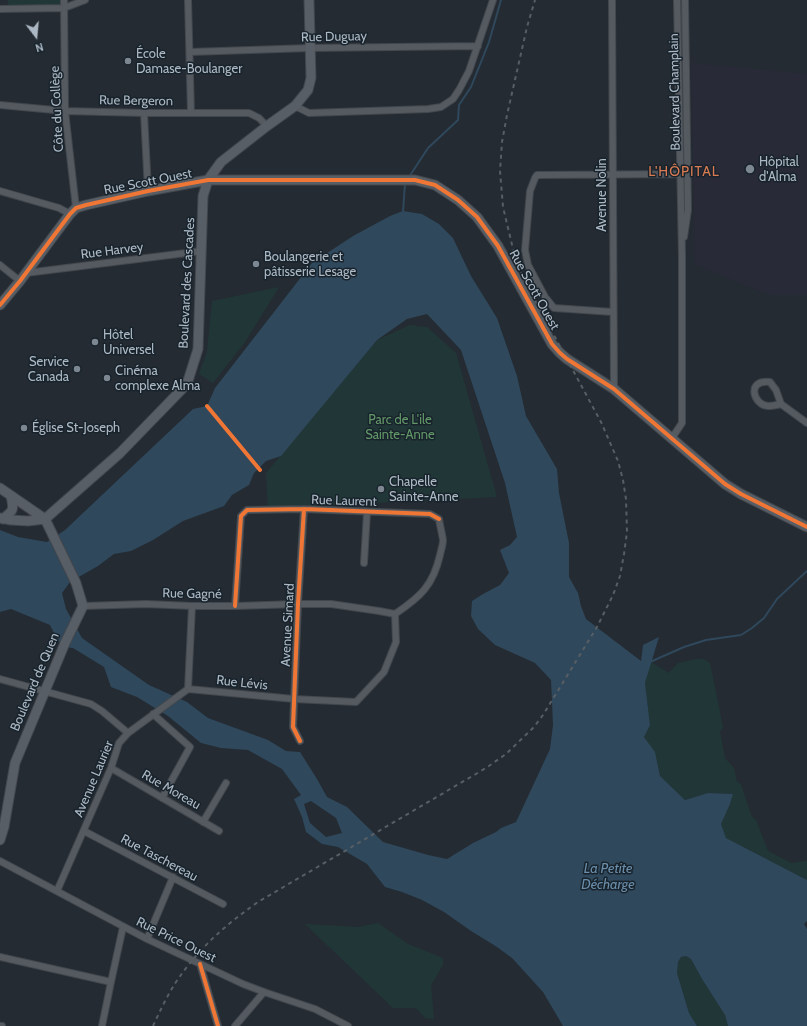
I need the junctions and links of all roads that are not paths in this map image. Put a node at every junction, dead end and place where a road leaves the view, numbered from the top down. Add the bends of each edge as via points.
1 (64, 0) edge
2 (85, 0) edge
3 (188, 0) edge
4 (309, 0) edge
5 (493, 0) edge
6 (612, 0) edge
7 (676, 0) edge
8 (685, 0) edge
9 (64, 8) junction
10 (0, 9) edge
11 (478, 46) junction
12 (310, 48) junction
13 (190, 52) junction
14 (0, 103) edge
15 (295, 106) junction
16 (65, 111) junction
17 (191, 112) junction
18 (144, 113) junction
19 (267, 126) junction
20 (613, 174) junction
21 (680, 174) junction
22 (687, 174) junction
23 (208, 180) junction
24 (0, 191) edge
25 (148, 191) junction
26 (73, 211) junction
27 (202, 251) junction
28 (682, 256) junction
29 (0, 265) edge
30 (23, 277) junction
31 (0, 305) edge
32 (613, 312) junction
33 (614, 389) junction
34 (781, 404) junction
35 (807, 423) edge
36 (672, 438) junction
37 (0, 488) edge
38 (11, 496) junction
39 (304, 509) junction
40 (367, 512) junction
41 (2, 519) edge
42 (47, 523) junction
43 (807, 527) edge
44 (364, 563) dead end
45 (298, 604) junction
46 (192, 606) junction
47 (235, 606) junction
48 (82, 610) junction
49 (395, 614) junction
50 (0, 680) edge
51 (188, 689) junction
52 (45, 691) junction
53 (294, 699) junction
54 (153, 714) junction
55 (128, 733) junction
56 (300, 741) dead end
57 (111, 768) junction
58 (226, 783) dead end
59 (162, 798) junction
60 (203, 822) junction
61 (84, 831) junction
62 (219, 831) dead end
63 (0, 840) edge
64 (0, 861) edge
65 (173, 877) junction
66 (57, 892) junction
67 (224, 904) dead end
68 (123, 927) junction
69 (147, 939) junction
70 (0, 957) edge
71 (200, 964) junction
72 (111, 982) junction
73 (264, 992) junction
74 (102, 1026) edge
75 (218, 1026) edge
76 (235, 1026) edge
77 (348, 1026) edge

1 - 9 street, Côte du Collège
2 - 9 street
3 - 13 street
4 - 12 street
5 - 11 street
6 - 20 street, Avenue Nolin
7 - 21 street, Boulevard Champlain
8 - 22 street, Boulevard Champlain
9 - 10 street
9 - 16 street, Côte du Collège
11 - 12 street, Rue Duguay
11 - 15 street via 459,90 453,99 441,107 309,113
12 - 13 street, Rue Duguay
12 - 15 street via 311,78 308,90
13 - 17 street
14 - 16 street, Rue Bergeron
15 - 19 street
16 - 18 street, Rue Bergeron
16 - 26 street, Côte du Collège
17 - 18 street, Rue Bergeron
17 - 19 street, Rue Bergeron via 249,113
18 - 25 street
19 - 23 street via 221,162
20 - 21 street
20 - 32 street, Avenue Nolin
20 - 32 street via 537,175 530,191 525,250 528,265 545,297 554,308
21 - 22 street
21 - 28 street, Boulevard Champlain
22 - 28 street, Boulevard Champlain via 688,210
23 - 25 street, Rue Scott Ouest
23 - 27 street, Boulevard des Cascades via 204,196
23 - 33 street, Rue Scott Ouest via 414,180 435,185 458,200 477,217 498,246 552,344 560,353
24 - 26 street
25 - 26 street, Rue Scott Ouest via 86,204
26 - 30 street
27 - 30 street, Rue Harvey
27 - 42 street, Boulevard des Cascades via 198,349 187,384
28 - 36 street, Boulevard Champlain via 682,423
29 - 30 street
30 - 31 street
32 - 33 street, Avenue Nolin
33 - 36 street, Rue Scott Ouest
34 - 34 street via 770,382 758,383 754,393 761,404
34 - 35 street
36 - 43 street, Rue Scott Ouest via 725,484
37 - 38 street
38 - 41 street via 14,506 12,512
38 - 42 street
39 - 40 street, Rue Laurent
39 - 45 street, Avenue Simard
39 - 47 street, Rue Laurent via 247,510 241,516
40 - 44 street
40 - 49 street, Rue Laurent via 430,514 439,519 443,542 432,581 415,599
41 - 42 street
42 - 48 street via 76,583
45 - 47 street, Rue Gagné
45 - 49 street, Rue Gagné via 331,604
45 - 53 street, Avenue Simard
46 - 47 street, Rue Gagné
46 - 48 street, Rue Gagné via 146,604
46 - 51 street
48 - 52 street, Boulevard de Quen
49 - 53 street, Rue Lévis via 396,642 384,672 356,702
50 - 52 street
51 - 53 street, Rue Lévis
51 - 54 street, Avenue Laurier
52 - 55 street via 91,704
52 - 63 street, Boulevard de Quen via 15,764
53 - 56 street, Avenue Simard via 293,727
54 - 55 street, Avenue Laurier
54 - 59 street via 190,747
55 - 57 street, Avenue Laurier via 119,744
57 - 59 street, Rue Moreau
57 - 61 street, Avenue Laurier
58 - 60 street
59 - 60 street, Rue Moreau
60 - 62 street, Rue Moreau
61 - 65 street, Rue Taschereau
61 - 66 street, Avenue Laurier
64 - 66 street, Rue Price Ouest
65 - 67 street, Rue Taschereau
65 - 69 street
66 - 68 street, Rue Price Ouest
68 - 69 street, Rue Price Ouest
68 - 72 street
69 - 71 street, Rue Price Ouest
70 - 72 street
71 - 73 street, Rue Price Ouest
71 - 75 street
72 - 74 street
73 - 76 street
73 - 77 street, Rue Price Ouest via 315,1009

